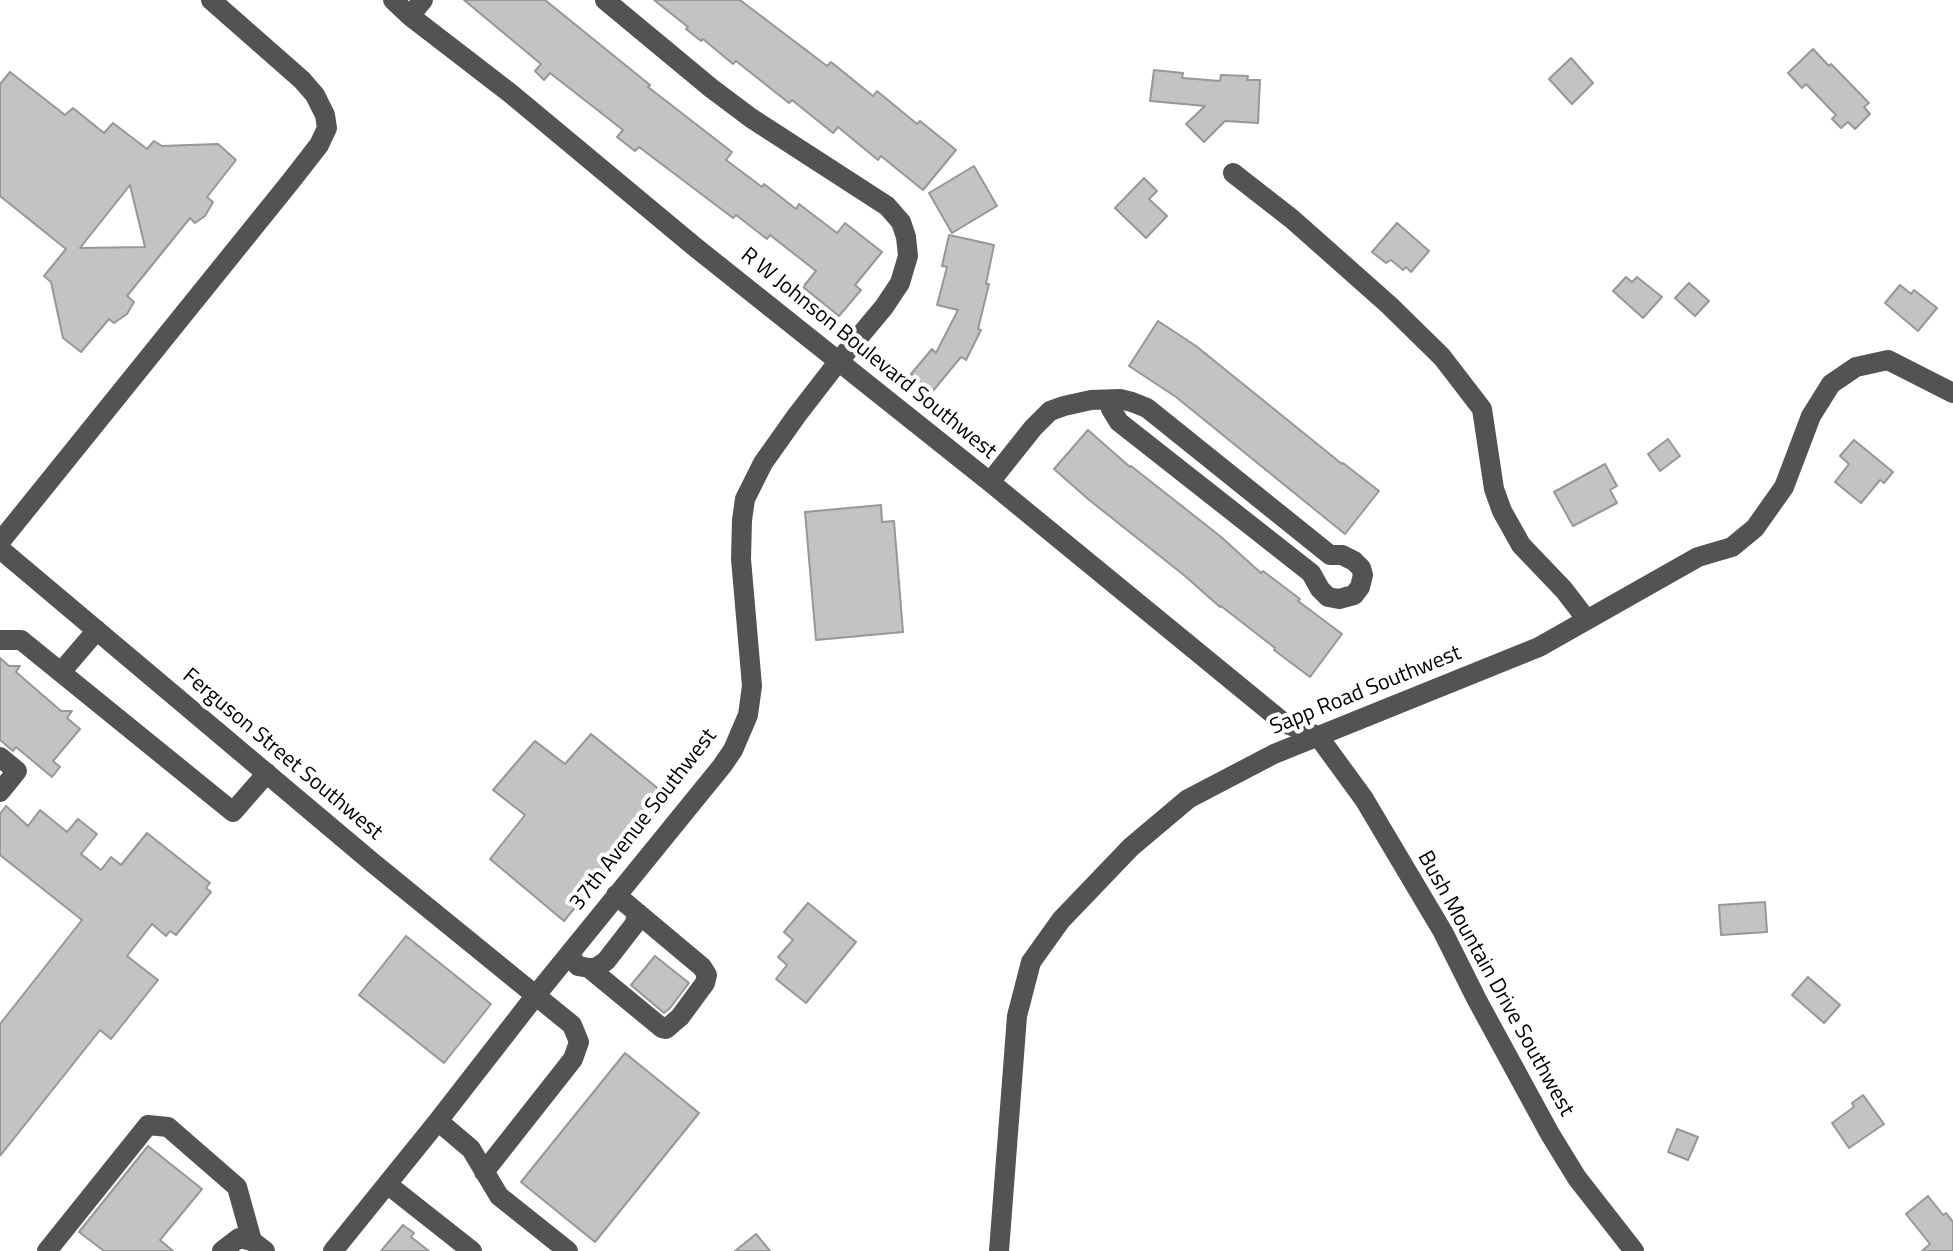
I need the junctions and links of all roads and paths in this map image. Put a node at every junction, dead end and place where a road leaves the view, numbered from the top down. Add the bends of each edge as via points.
1 (211, 0) edge
2 (393, 0) edge
3 (605, 0) edge
4 (416, 8) edge
5 (1233, 173) dead end
6 (838, 362) junction
7 (1953, 393) edge
8 (1108, 400) junction
9 (990, 482) junction
10 (2, 552) edge
11 (1587, 620) junction
12 (97, 630) junction
13 (0, 640) edge
14 (61, 672) junction
15 (1318, 736) junction
16 (0, 757) edge
17 (267, 773) junction
18 (0, 792) edge
19 (616, 895) junction
20 (638, 913) junction
21 (569, 955) junction
22 (589, 968) junction
23 (536, 995) junction
24 (438, 1121) junction
25 (484, 1172) junction
26 (387, 1184) junction
27 (259, 1246) edge
28 (561, 1249) edge
29 (50, 1250) edge
30 (222, 1251) edge
31 (333, 1251) edge
32 (472, 1251) edge
33 (999, 1251) edge
34 (1634, 1251) edge

1 - 10 street via 302,80 315,95 327,128
2 - 4 street, R W Johnson Boulevard Southwest
3 - 6 street, 37th Avenue Southwest via 711,88 870,193 901,222 908,256 900,283
4 - 6 street, R W Johnson Boulevard Southwest via 510,93
5 - 11 street via 1292,219 1442,357 1482,409 1502,511 1521,545
6 - 9 street, R W Johnson Boulevard Southwest
6 - 19 street, 37th Avenue Southwest via 763,463 745,499 741,559 752,686 742,731 722,766
7 - 11 street, Sapp Road Southwest via 1888,360 1856,367 1831,384 1811,416 1784,487 1755,528 1732,547 1698,557
8 - 8 street via 1119,422 1311,573 1328,597 1354,595 1363,575 1354,561 1330,555 1147,408
8 - 9 street via 1050,411
9 - 15 street, R W Johnson Boulevard Southwest via 1284,723
10 - 12 street, Ferguson Street Southwest
11 - 15 street, Sapp Road Southwest via 1539,647
12 - 14 street
12 - 17 street, Ferguson Street Southwest
13 - 14 street via 21,640
14 - 17 street via 233,812
15 - 33 street, Sapp Road Southwest via 1188,799 1131,847 1061,920 1031,962 1017,1016
15 - 34 street, Bush Mountain Drive Southwest via 1364,799 1443,932 1550,1134
16 - 18 street via 17,771
17 - 23 street, Ferguson Street Southwest
19 - 20 street
19 - 21 street, 37th Avenue Southwest
20 - 22 street via 606,961
20 - 22 street via 707,975 680,1017 662,1028
21 - 22 street via 578,966
21 - 23 street, 37th Avenue Southwest
23 - 24 street, 37th Avenue Southwest
23 - 25 street, Ferguson Street Southwest via 572,1025 579,1042 573,1059
24 - 25 street via 471,1149
24 - 26 street, 37th Avenue Southwest
25 - 28 street via 499,1196
26 - 31 street, 37th Avenue Southwest
26 - 32 street
27 - 29 street via 237,1187 168,1127 148,1125
27 - 30 street via 239,1238

